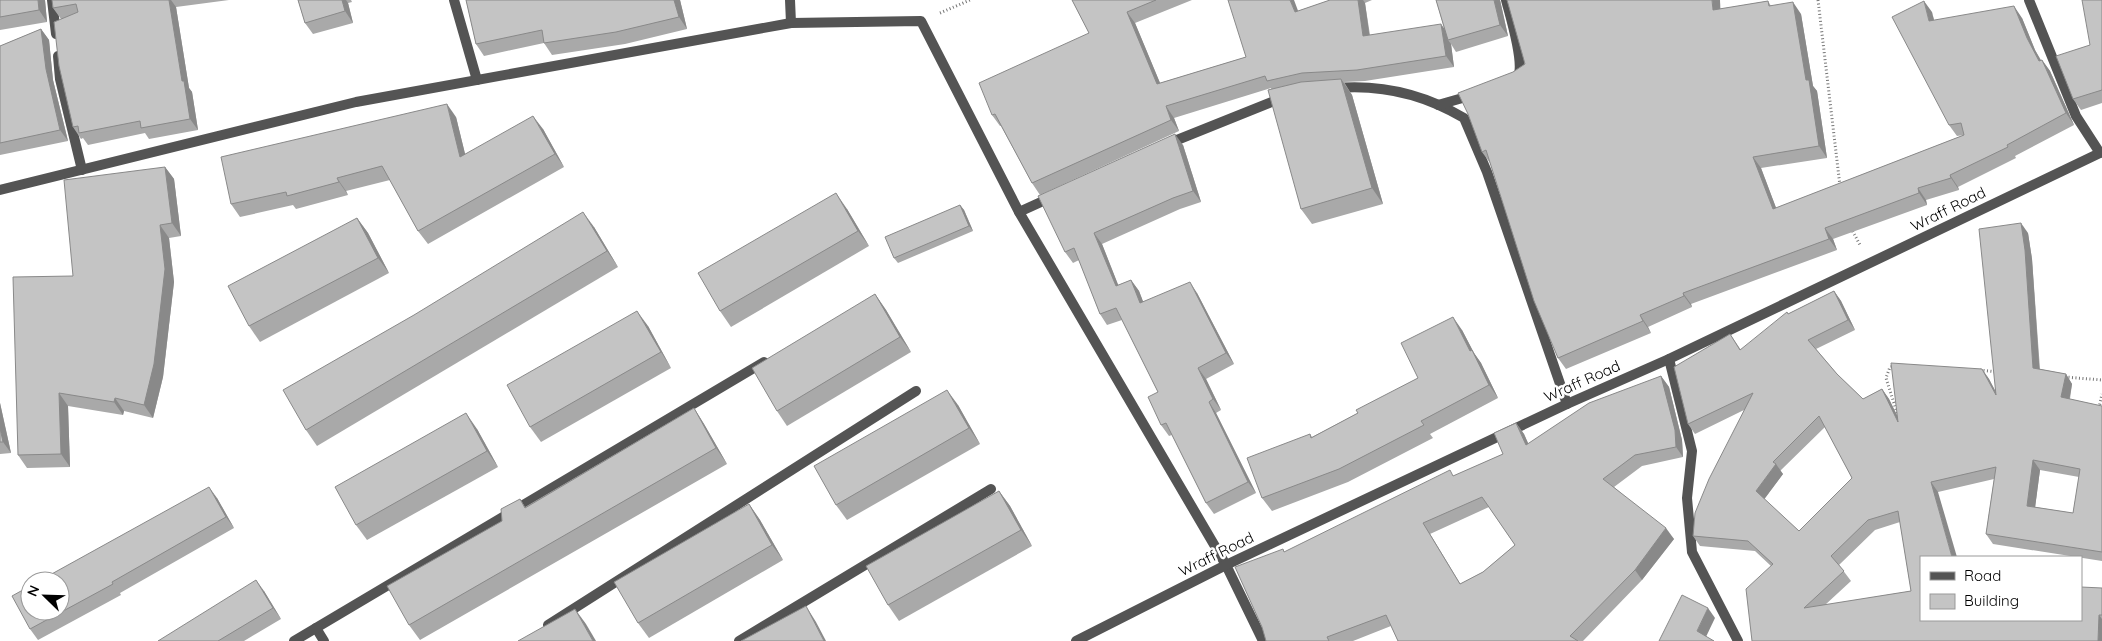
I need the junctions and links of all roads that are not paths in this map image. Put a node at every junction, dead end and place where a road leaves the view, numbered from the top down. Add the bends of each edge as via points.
1 (52, 0) edge
2 (454, 0) edge
3 (790, 0) edge
4 (1506, 0) edge
5 (2029, 0) edge
6 (791, 23) junction
7 (477, 80) junction
8 (1510, 82) edge
9 (1328, 89) edge
10 (1487, 90) edge
11 (1291, 95) edge
12 (1438, 105) junction
13 (1156, 149) edge
14 (2101, 152) edge
15 (82, 170) junction
16 (0, 190) edge
17 (1065, 191) edge
18 (1020, 212) junction
19 (769, 359) edge
20 (1669, 359) junction
21 (916, 391) dead end
22 (1567, 404) junction
23 (992, 488) dead end
24 (1226, 565) junction
25 (316, 628) junction
26 (539, 630) edge
27 (294, 641) edge
28 (324, 641) edge
29 (739, 641) edge
30 (1076, 641) edge
31 (1262, 641) edge
32 (1738, 641) edge

1 - 15 street via 60,79
2 - 7 street
3 - 6 street
4 - 8 street via 1521,71
5 - 14 street via 2076,116
6 - 7 street
6 - 18 street via 921,21
7 - 15 street via 356,102
9 - 12 street via 1373,88 1405,92
10 - 12 street
11 - 13 street
12 - 22 street via 1464,118 1470,128
14 - 20 street, Wraff Road
15 - 16 street
17 - 18 street
18 - 24 street
19 - 25 street
20 - 22 street, Wraff Road
20 - 32 street via 1692,451 1687,498 1692,552
21 - 26 street
22 - 24 street, Wraff Road
23 - 29 street
24 - 30 street, Wraff Road
24 - 31 street
25 - 27 street
25 - 28 street

